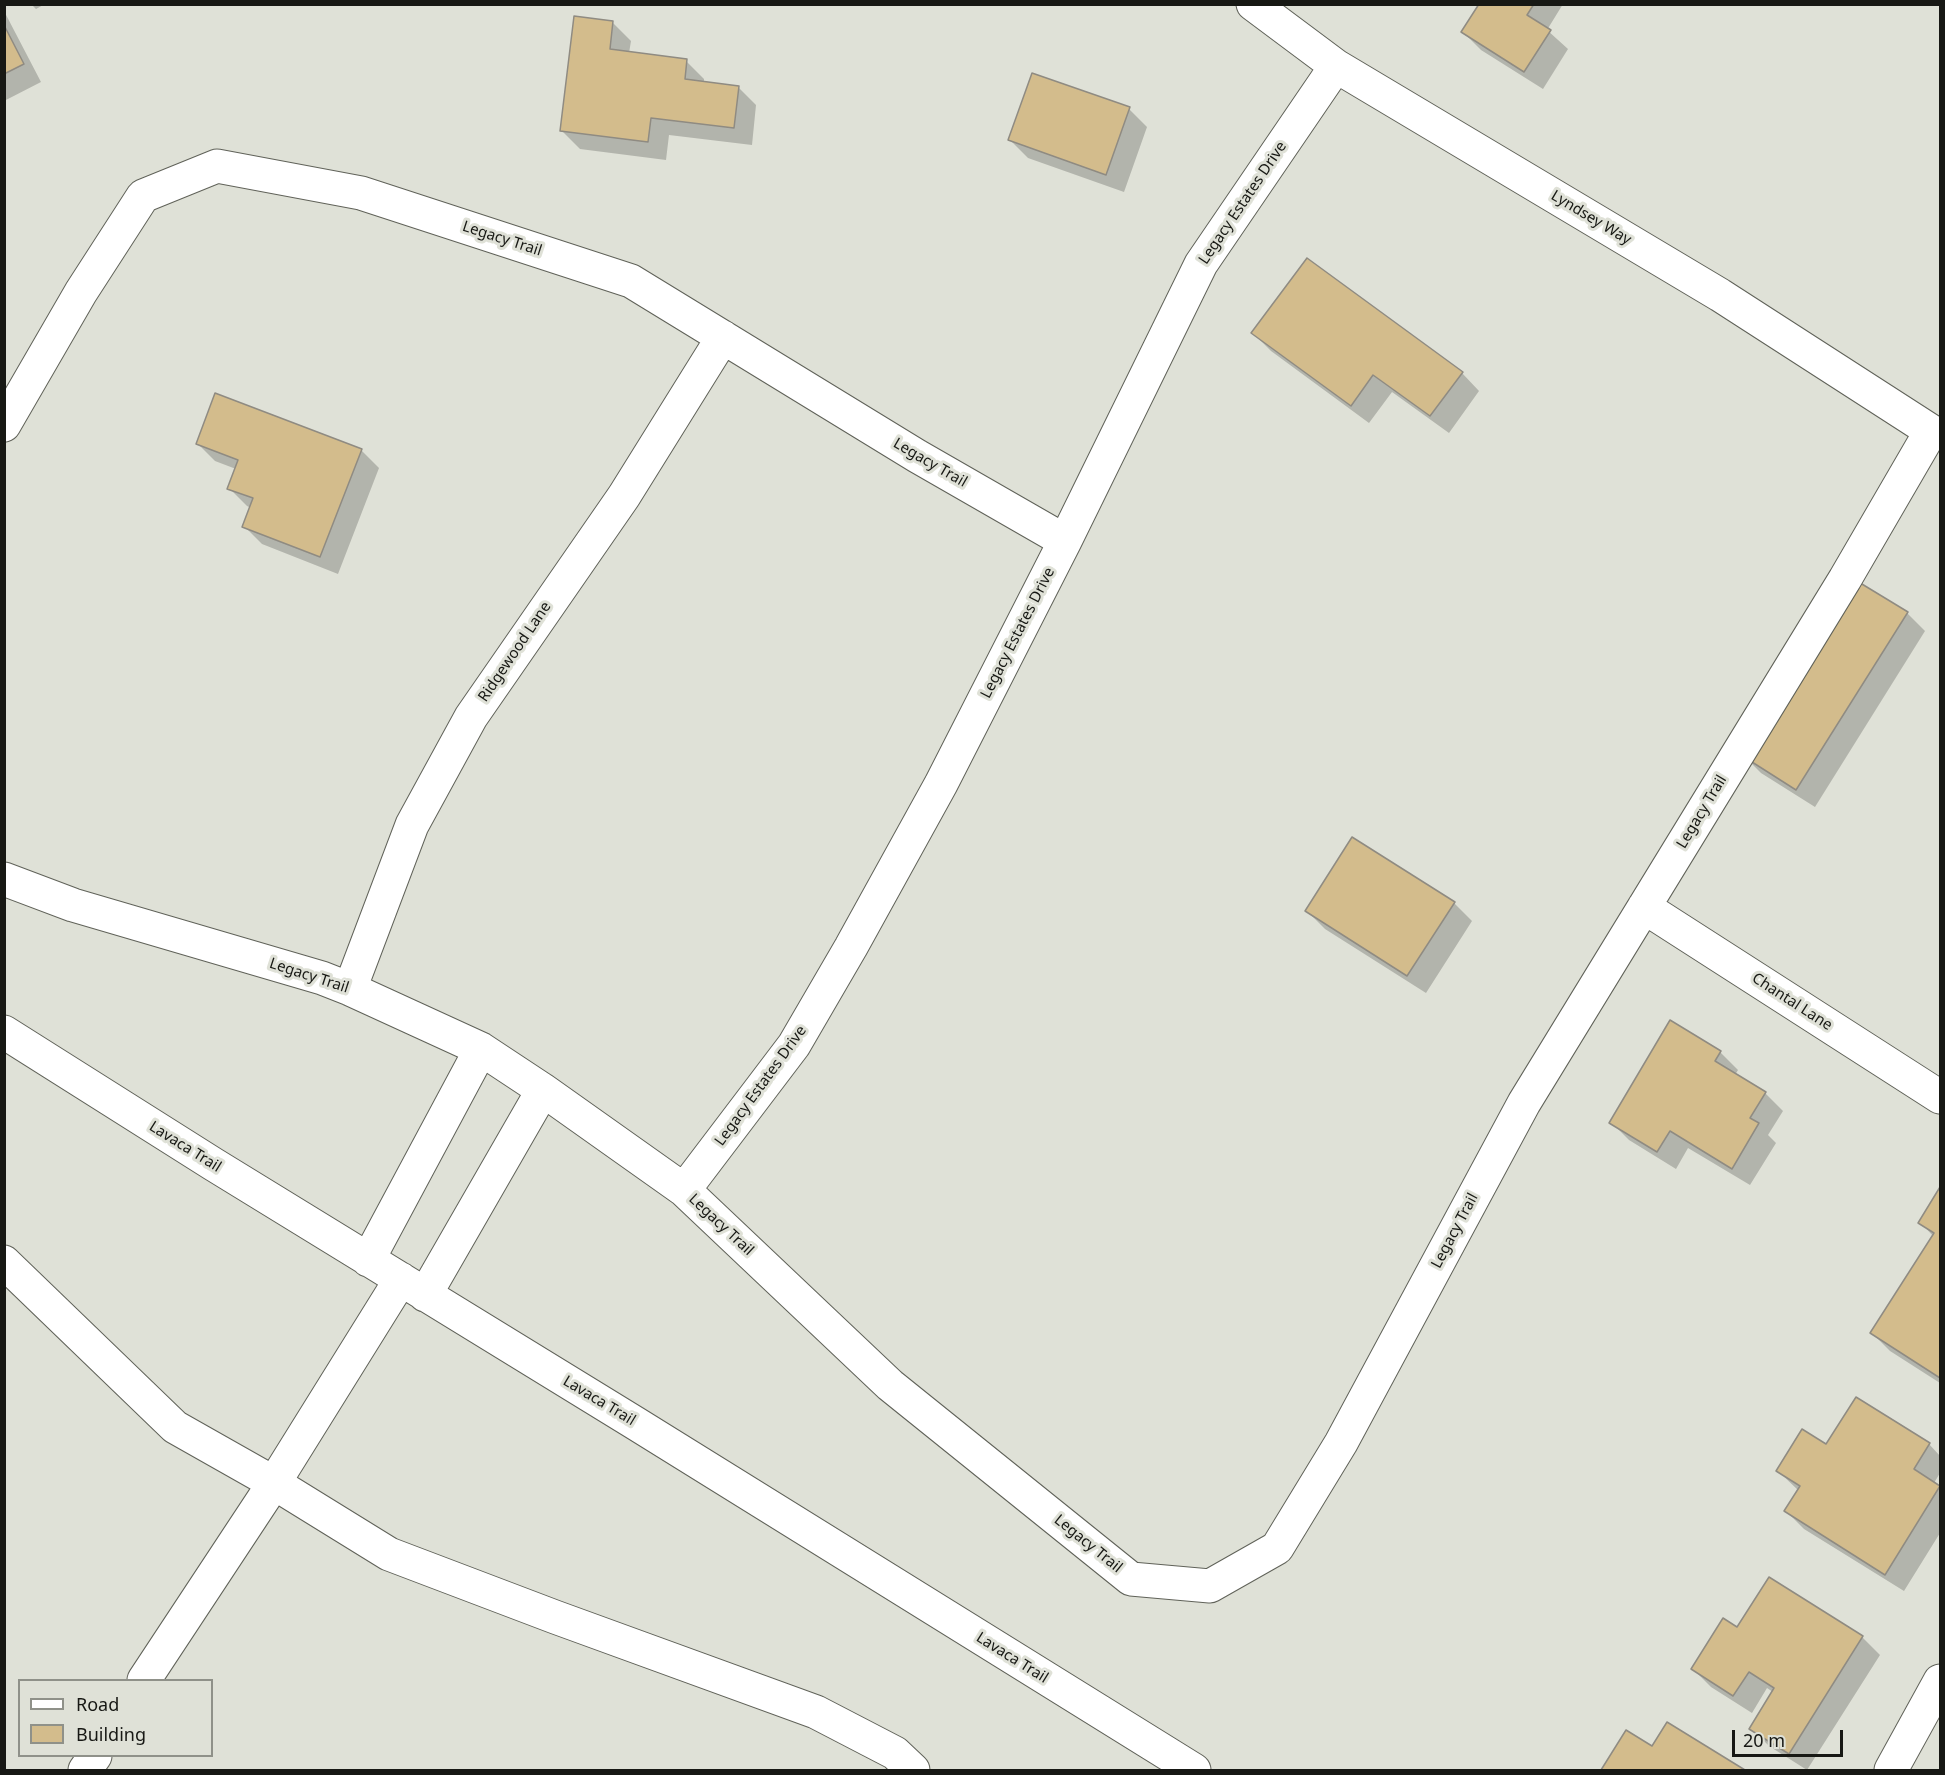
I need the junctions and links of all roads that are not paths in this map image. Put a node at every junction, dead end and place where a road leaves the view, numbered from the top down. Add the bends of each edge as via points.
1 (1253, 4) edge
2 (1336, 66) junction
3 (723, 337) junction
4 (4, 425) edge
5 (1931, 431) joint
6 (1065, 541) junction
7 (4, 879) edge
8 (1644, 907) junction
9 (350, 988) junction
10 (4, 1032) edge
11 (482, 1049) junction
12 (543, 1090) junction
13 (1941, 1097) edge
14 (684, 1190) junction
15 (368, 1260) junction
16 (4, 1262) edge
17 (413, 1287) junction
18 (274, 1483) junction
19 (145, 1679) edge
20 (1941, 1681) edge
21 (94, 1757) edge
22 (85, 1770) edge
23 (914, 1770) edge
24 (1194, 1770) edge
25 (1891, 1770) edge

1 - 2 street, Lyndsey Way
2 - 5 street, Lyndsey Way via 1720,295
2 - 6 street, Legacy Estates Drive via 1201,264
3 - 4 street, Legacy Trail via 631,281 361,193 217,166 143,196 81,292
3 - 6 street, Legacy Trail
3 - 9 street, Ridgewood Lane via 624,496 471,717 412,825
5 - 8 street, Legacy Trail
6 - 14 street, Legacy Estates Drive via 941,784 794,1045
7 - 9 street, Legacy Trail via 73,905
8 - 13 street, Chantal Lane
8 - 14 street, Legacy Trail via 1524,1103 1341,1443 1277,1548 1210,1586 1131,1579 890,1385
9 - 11 street, Legacy Trail
10 - 15 street, Lavaca Trail
11 - 12 street, Legacy Trail
11 - 15 street
12 - 14 street, Legacy Trail
12 - 17 street
15 - 17 street, Lavaca Trail
16 - 18 street via 175,1427
17 - 18 street
17 - 24 street, Lavaca Trail
18 - 19 street
18 - 23 street via 389,1554 816,1712 895,1753
20 - 25 street
21 - 22 street

